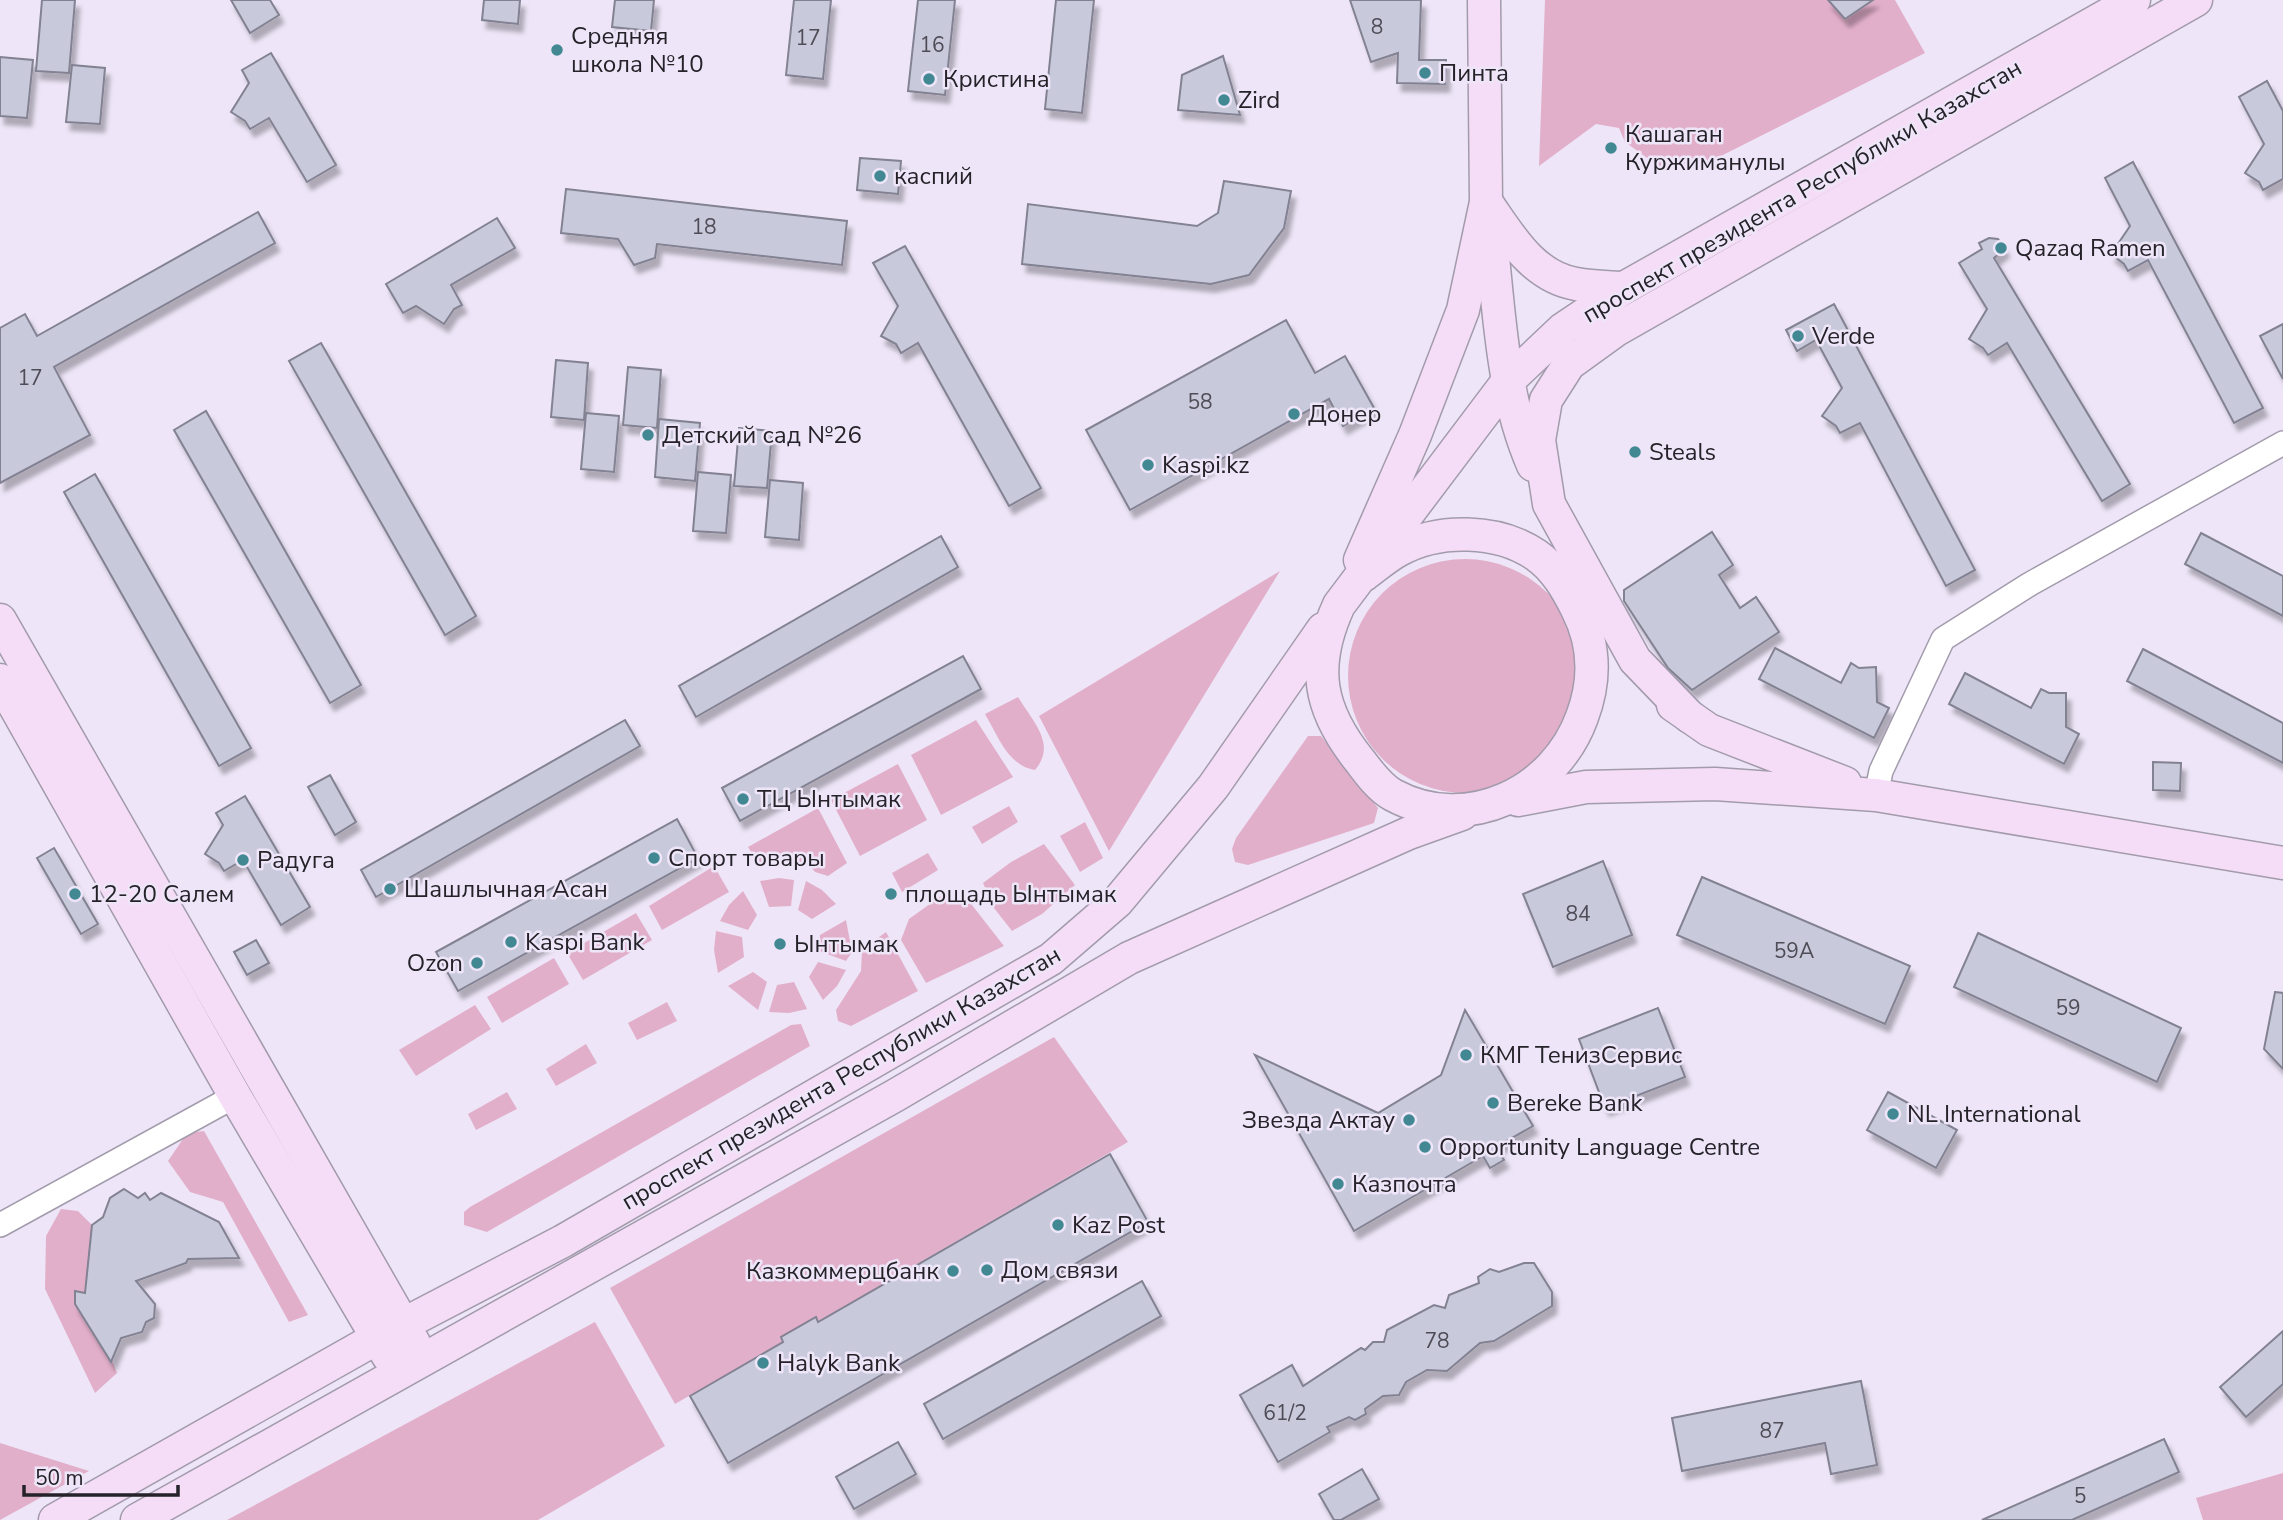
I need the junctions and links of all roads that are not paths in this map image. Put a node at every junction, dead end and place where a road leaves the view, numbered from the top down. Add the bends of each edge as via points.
1 (1484, 0) edge
2 (2134, 0) edge
3 (2196, 0) edge
4 (1486, 202) junction
5 (1625, 288) junction
6 (1508, 382) junction
7 (2283, 443) edge
8 (1549, 504) junction
9 (1364, 575) junction
10 (1341, 602) junction
11 (0, 620) edge
12 (1588, 634) junction
13 (0, 680) edge
14 (1690, 717) junction
15 (1875, 794) junction
16 (1482, 808) junction
17 (2283, 863) edge
18 (234, 1096) junction
19 (0, 1225) edge
20 (563, 1241) junction
21 (579, 1271) junction
22 (391, 1331) junction
23 (410, 1366) junction
24 (54, 1520) edge
25 (137, 1520) edge

1 - 4 main road
2 - 5 main road, проспект президента Республики Казахстан
3 - 8 main road, проспект президента Республики Казахстан via 1616,330 1569,364 1546,400 1539,440
4 - 5 main road via 1538,268 1573,284
4 - 6 main road
4 - 10 main road via 1463,310 1415,435
5 - 6 main road, проспект президента Республики Казахстан via 1563,330
6 - 8 main road via 1525,446
6 - 9 main road, проспект президента Республики Казахстан
7 - 15 street via 2030,584 1943,639 1881,771
8 - 12 main road
8 - 14 main road via 1635,660
9 - 10 main road
9 - 12 main road via 1399,550 1421,541 1472,535 1502,540 1536,555 1558,576
10 - 16 main road via 1326,633 1321,658 1322,687 1344,741 1390,794 1415,805 1445,810
10 - 20 main road, проспект президента Республики Казахстан via 1213,787 1117,902 1051,960
11 - 22 main road
12 - 14 main road
12 - 16 main road via 1592,672 1587,703 1562,756 1542,778 1517,795
13 - 18 main road
14 - 15 main road via 1709,730
15 - 16 main road via 1714,784 1586,788
15 - 17 main road
16 - 21 main road via 1409,833 1129,958 896,1095
18 - 19 street
18 - 22 main road
20 - 21 main road
20 - 22 main road, проспект президента Республики Казахстан
21 - 23 main road
22 - 23 main road
22 - 24 main road, проспект президента Республики Казахстан
23 - 25 main road

